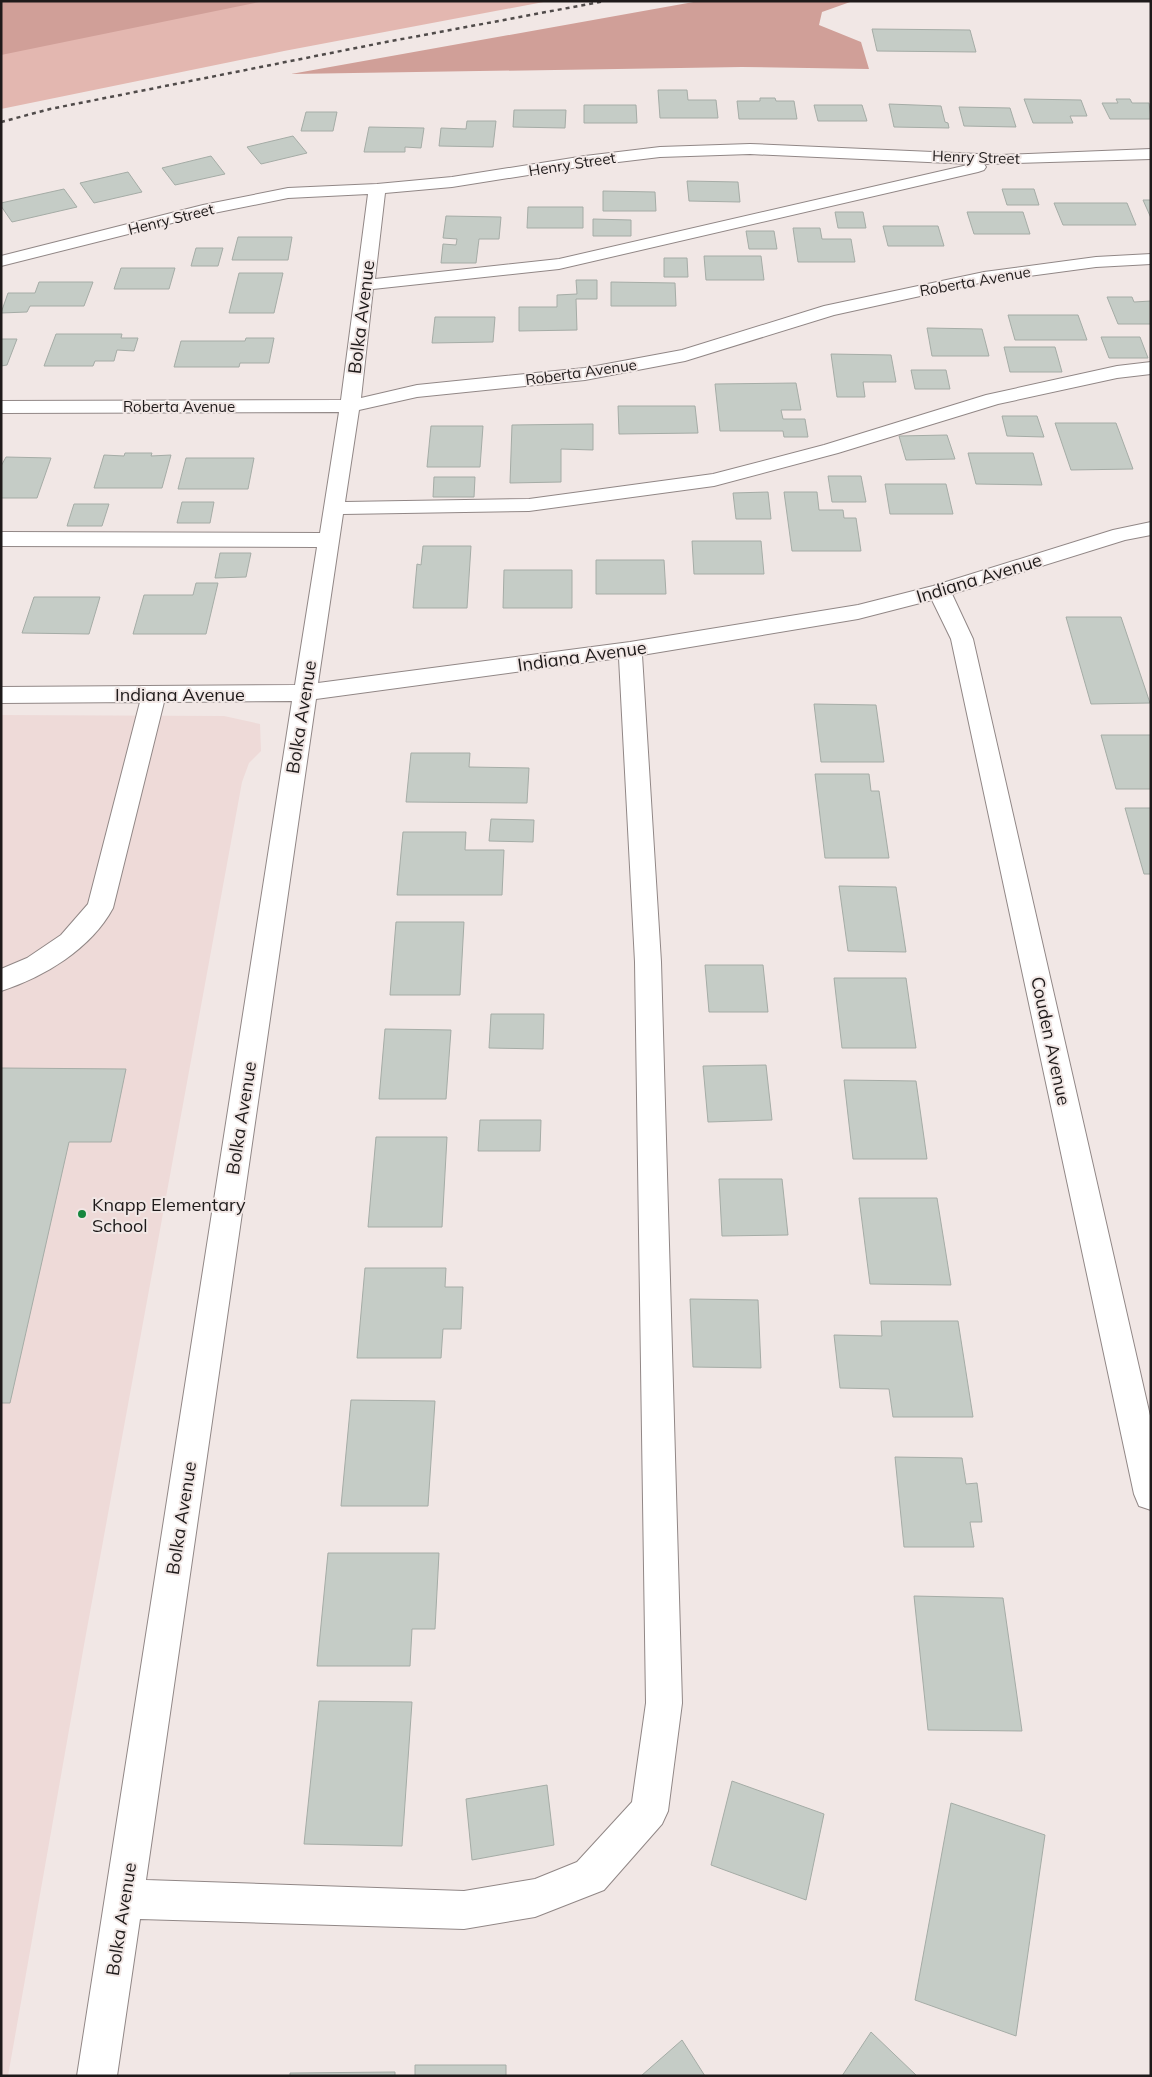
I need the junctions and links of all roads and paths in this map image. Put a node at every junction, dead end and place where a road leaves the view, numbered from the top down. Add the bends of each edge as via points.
1 (1151, 154) edge
2 (1001, 160) junction
3 (377, 189) junction
4 (1151, 259) edge
5 (1, 261) edge
6 (365, 285) junction
7 (1151, 368) edge
8 (350, 406) junction
9 (1, 407) edge
10 (334, 508) junction
11 (1151, 528) edge
12 (1, 539) edge
13 (329, 540) junction
14 (939, 592) junction
15 (630, 649) junction
16 (304, 693) junction
17 (154, 694) junction
18 (1, 695) edge
19 (1, 982) edge
20 (1151, 1494) edge
21 (124, 1899) junction
22 (97, 2076) edge

1 - 2 street, Henry Street
2 - 3 street, Henry Street via 750,149 660,152
2 - 6 street via 954,174 559,264
3 - 5 street, Henry Street via 288,193 203,210
3 - 6 street, Bolka Avenue
4 - 8 street, Roberta Avenue via 1096,262 984,277 830,310 685,355 585,374 417,391
6 - 8 street, Bolka Avenue
7 - 10 street via 1117,372 993,399 714,480 529,505
8 - 9 street, Roberta Avenue
8 - 10 street, Bolka Avenue
10 - 13 street, Bolka Avenue
11 - 14 street, Indiana Avenue
12 - 13 street
13 - 16 street, Bolka Avenue
14 - 15 street, Indiana Avenue via 858,612
14 - 20 street, Couden Avenue via 962,639
15 - 16 street, Indiana Avenue
15 - 21 street via 648,962 664,1693 649,1811 590,1876 535,1898 464,1910
16 - 17 street, Indiana Avenue
16 - 21 street, Bolka Avenue
17 - 18 street, Indiana Avenue
17 - 19 street via 100,908 70,942 36,965
21 - 22 street, Bolka Avenue

